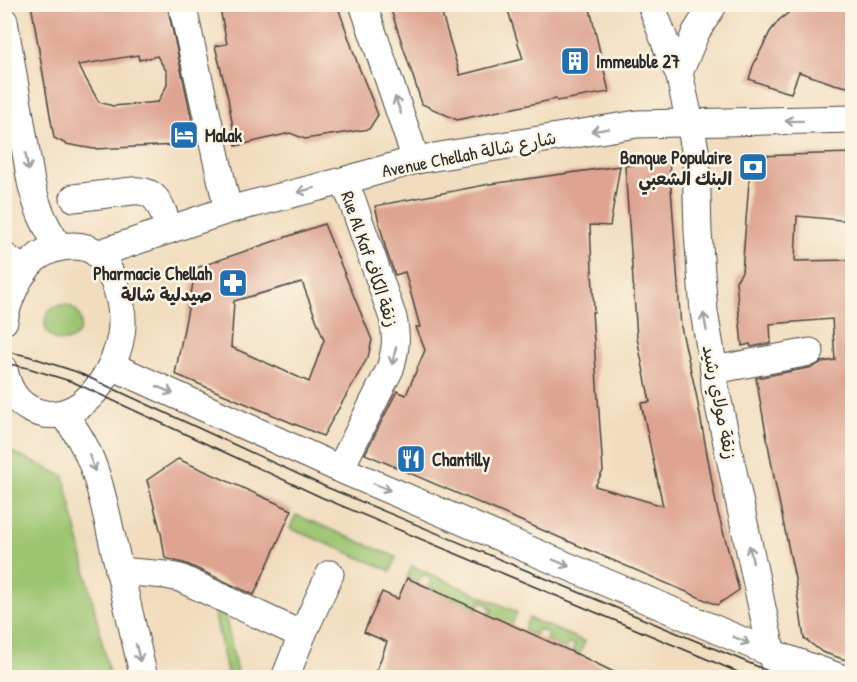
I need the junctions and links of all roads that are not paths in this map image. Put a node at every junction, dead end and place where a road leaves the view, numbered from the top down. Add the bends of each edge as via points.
1 (182, 4) edge
2 (363, 4) edge
3 (651, 4) edge
4 (714, 4) edge
5 (4, 21) edge
6 (679, 73) junction
7 (852, 119) edge
8 (690, 123) junction
9 (416, 160) junction
10 (343, 181) junction
11 (74, 198) dead end
12 (228, 210) junction
13 (169, 230) junction
14 (59, 247) junction
15 (97, 254) junction
16 (15, 264) edge
17 (4, 321) edge
18 (810, 352) dead end
19 (112, 366) junction
20 (4, 369) edge
21 (714, 370) junction
22 (62, 414) junction
23 (340, 470) junction
24 (119, 571) junction
25 (330, 574) dead end
26 (302, 635) junction
27 (774, 665) edge
28 (144, 678) edge
29 (285, 678) edge
30 (841, 678) edge

1 - 12 street
9 -> 2 street
3 - 6 street, زنقة مولاي رشيد
4 - 6 street via 696,32
5 -> 14 street via 31,182 46,227
6 - 8 street, زنقة مولاي رشيد
7 -> 8 street, Avenue Chellah شارع شالة
8 -> 9 street, Avenue Chellah شارع شالة via 637,124
21 -> 8 street, زنقة مولاي رشيد via 704,312 696,155
9 - 10 street, Avenue Chellah شارع شالة
10 -> 12 street, Avenue Chellah شارع شالة
10 -> 23 street, Rue Al Kaf زنقة الكاف via 397,336 390,369
11 - 13 street via 146,192 162,207
12 - 13 street, Avenue Chellah شارع شالة
13 - 15 street, Avenue Chellah شارع شالة
14 - 15 street via 72,246
14 - 16 street via 34,260
15 - 19 street via 108,267 120,299 122,333
16 - 17 street
18 - 21 street
19 - 22 street via 80,406
19 -> 23 street
20 - 22 street via 9,388 26,407 37,413
27 -> 21 street, زنقة مولاي رشيد
22 -> 24 street via 91,457
23 -> 27 street
24 - 26 street via 180,578
24 -> 28 street
25 - 26 street
26 - 29 street
27 - 30 street

